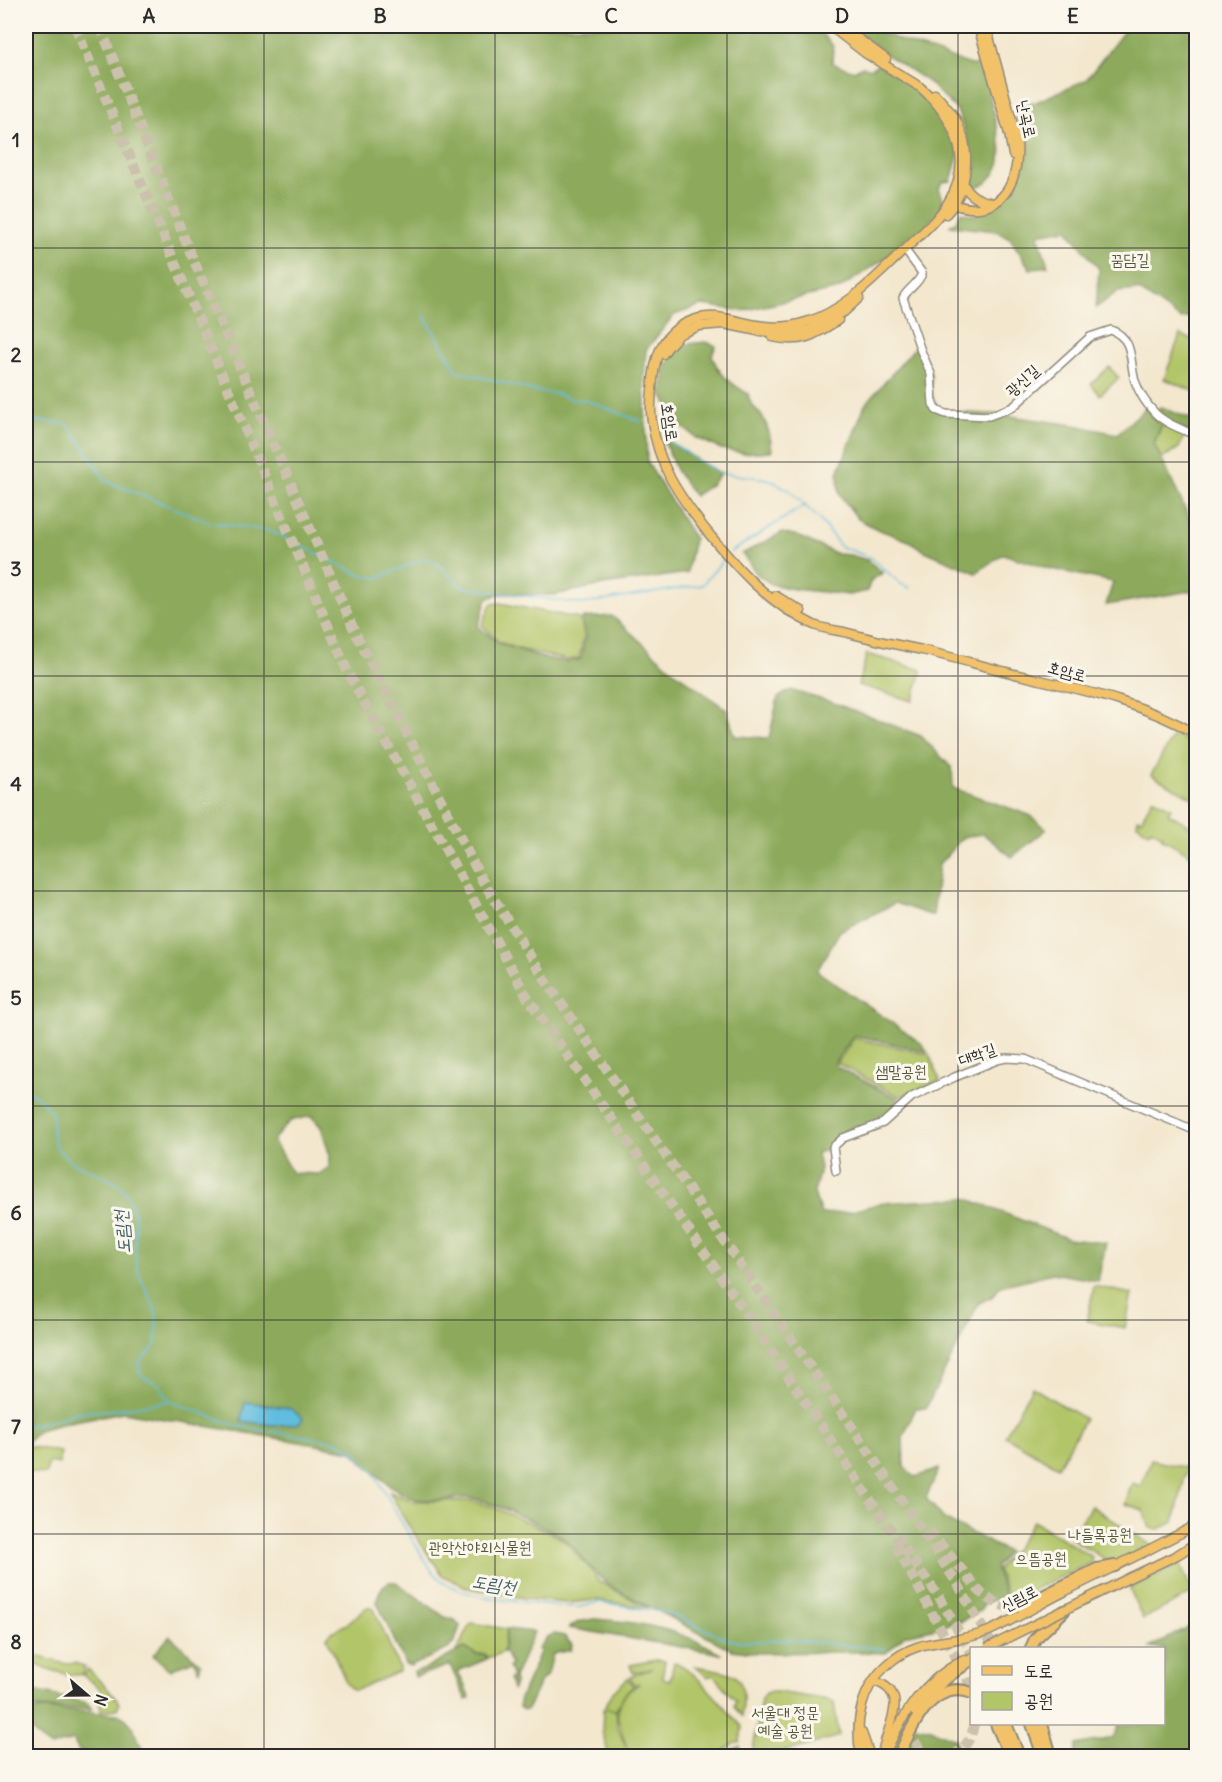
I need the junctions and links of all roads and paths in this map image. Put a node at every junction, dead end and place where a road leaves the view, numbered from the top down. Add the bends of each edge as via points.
1 (830, 26) edge
2 (840, 26) edge
3 (978, 26) edge
4 (986, 26) edge
5 (963, 183) junction
6 (953, 201) junction
7 (990, 202) junction
8 (906, 252) junction
9 (808, 330) junction
10 (1197, 436) edge
11 (1197, 732) edge
12 (1197, 1133) edge
13 (1197, 1525) edge
14 (1197, 1543) edge
15 (1154, 1547) junction
16 (1099, 1557) dead end
17 (1170, 1558) junction
18 (1120, 1564) junction
19 (1097, 1569) junction
20 (1129, 1578) junction
21 (1021, 1608) tunnel mouth
22 (1065, 1610) junction
23 (989, 1647) edge
24 (1031, 1647) edge
25 (970, 1660) edge
26 (873, 1681) junction
27 (970, 1693) edge
28 (911, 1711) joint
29 (858, 1718) junction
30 (996, 1725) edge
31 (1006, 1725) edge
32 (1032, 1725) edge
33 (1042, 1725) edge
34 (861, 1756) edge
35 (870, 1756) edge
36 (883, 1756) edge
37 (899, 1756) edge
38 (1010, 1756) edge
39 (1019, 1756) edge
40 (1042, 1756) edge
41 (1051, 1756) edge

1 - 6 main road, 호암로 via 920,87 948,119 960,153
2 - 5 main road via 931,89 954,117 966,155
3 - 7 main road, 난곡로 via 1014,158 1009,181
4 - 6 main road, 난곡로 via 1014,128 1018,157 1015,175 1008,191 991,204 980,208
5 - 6 main road
5 - 7 main road via 973,196
6 - 7 main road via 974,205
6 - 8 main road, 호암로
8 - 9 main road, 호암로
8 - 9 main road via 840,318
8 - 10 street, 광신길 via 922,273 903,298 931,374 936,410 989,416 1013,407 1090,337 1111,330 1122,335 1129,346 1135,381 1157,415
9 - 11 main road via 779,339 724,324 699,326 680,334 668,347 658,368 656,426 669,470 689,502 744,569 767,590 818,622 1108,695 1162,714
9 - 11 main road, 호암로 via 759,326 726,317 699,318 685,323 666,340 654,366 651,419 665,471 685,503 741,573 785,608 817,626 1119,701
12 - 12 street, 대학길 via 1024,1063 1006,1061 913,1101 885,1125 844,1140 836,1148 837,1171 833,1147 843,1138 883,1123 912,1097 1006,1058 1025,1059
13 - 15 main road, 신림로
14 - 17 main road, 신림로
15 - 17 main road via 1153,1561
15 - 18 main road, 신림로
16 - 19 highway
17 - 20 main road, 신림로
18 - 19 highway
18 - 20 main road via 1131,1564 1134,1569
18 - 26 main road, 신림로 via 988,1631 912,1647 892,1660
19 - 21 highway
20 - 22 main road, 신림로, bridge
22 - 23 main road, 신림로, bridge
22 - 24 highway
25 - 28 highway
26 - 29 main road, 신림로
26 - 36 main road via 888,1690 895,1706 882,1745
27 - 37 highway via 954,1689 933,1700 916,1721
28 - 36 main road
29 - 34 main road
29 - 35 main road
30 - 38 highway
31 - 39 highway
32 - 40 highway
33 - 41 highway

